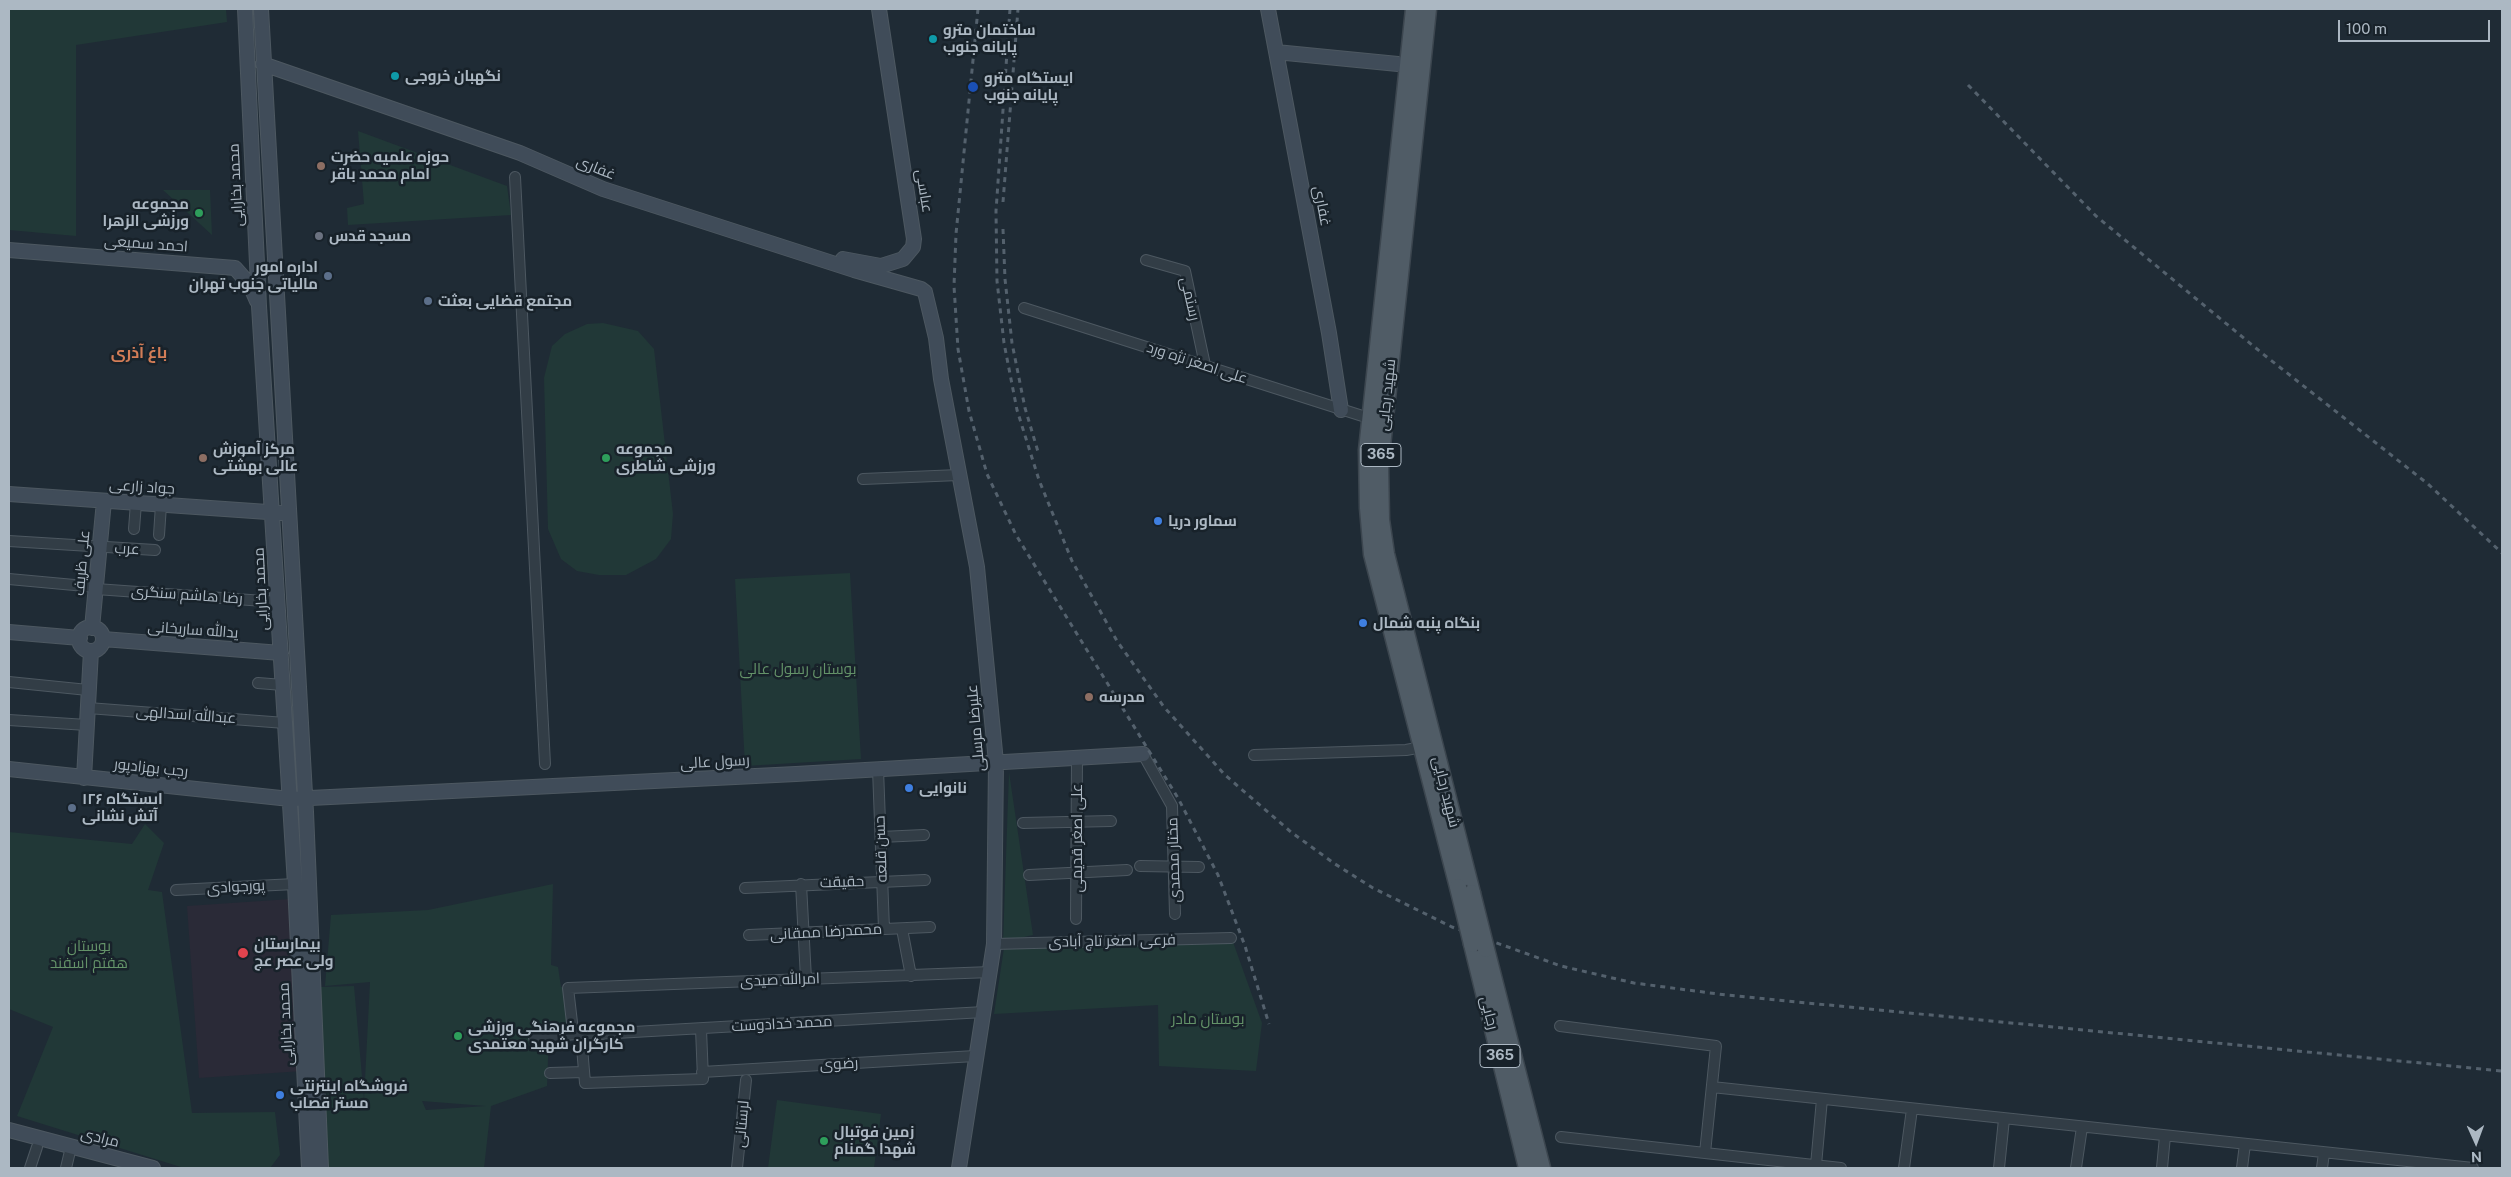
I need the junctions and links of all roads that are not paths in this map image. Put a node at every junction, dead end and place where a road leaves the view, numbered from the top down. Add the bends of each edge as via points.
1 (245, 9) edge
2 (261, 9) edge
3 (879, 9) edge
4 (1268, 9) edge
5 (1414, 9) edge
6 (1428, 9) edge
7 (1276, 52) junction
8 (263, 64) junction
9 (1408, 65) junction
10 (248, 81) junction
11 (515, 177) dead end
12 (790, 249) junction
13 (9, 250) edge
14 (1146, 260) dead end
15 (921, 289) joint
16 (259, 306) junction
17 (1024, 308) dead end
18 (1205, 365) junction
19 (1341, 410) junction
20 (1377, 421) junction
21 (959, 474) junction
22 (863, 479) dead end
23 (9, 494) edge
24 (104, 501) junction
25 (136, 503) junction
26 (161, 505) junction
27 (289, 512) junction
28 (273, 514) junction
29 (134, 529) dead end
30 (159, 535) dead end
31 (9, 541) edge
32 (99, 547) junction
33 (155, 550) dead end
34 (9, 579) edge
35 (96, 588) junction
36 (278, 602) junction
37 (92, 628) junction
38 (9, 632) edge
39 (80, 638) junction
40 (103, 639) junction
41 (90, 651) junction
42 (281, 653) junction
43 (9, 682) edge
44 (258, 683) dead end
45 (283, 685) junction
46 (88, 690) junction
47 (88, 708) junction
48 (9, 720) edge
49 (285, 723) junction
50 (87, 725) junction
51 (1422, 747) junction
52 (1143, 754) joint
53 (1254, 755) dead end
54 (1077, 757) junction
55 (996, 762) junction
56 (545, 764) dead end
57 (878, 769) junction
58 (9, 770) edge
59 (84, 778) junction
60 (305, 798) junction
61 (290, 799) junction
62 (1077, 820) junction
63 (1111, 821) dead end
64 (1024, 824) dead end
65 (924, 835) dead end
66 (881, 837) junction
67 (1140, 866) dead end
68 (1174, 867) junction
69 (1199, 868) dead end
70 (1127, 870) dead end
71 (1076, 873) junction
72 (1029, 874) dead end
73 (882, 880) junction
74 (925, 880) dead end
75 (295, 884) junction
76 (801, 884) junction
77 (745, 888) dead end
78 (176, 890) dead end
79 (1465, 890) junction
80 (1175, 914) dead end
81 (304, 919) junction
82 (1076, 919) dead end
83 (930, 927) dead end
84 (884, 929) junction
85 (902, 929) junction
86 (803, 933) junction
87 (749, 935) dead end
88 (1231, 938) dead end
89 (994, 944) junction
90 (1479, 946) junction
91 (991, 972) junction
92 (910, 976) junction
93 (806, 980) junction
94 (984, 1012) junction
95 (1560, 1026) dead end
96 (701, 1029) junction
97 (579, 1035) junction
98 (534, 1038) dead end
99 (975, 1056) junction
100 (584, 1072) junction
101 (702, 1072) junction
102 (550, 1073) dead end
103 (746, 1080) dead end
104 (1712, 1087) junction
105 (1822, 1099) junction
106 (1912, 1109) junction
107 (2004, 1119) junction
108 (2082, 1127) junction
109 (9, 1130) edge
110 (2165, 1136) junction
111 (1561, 1137) dead end
112 (38, 1143) junction
113 (2245, 1144) junction
114 (70, 1147) junction
115 (1705, 1153) junction
116 (2324, 1153) junction
117 (2402, 1165) edge
118 (132, 1166) edge
119 (1816, 1166) junction
120 (30, 1168) edge
121 (66, 1168) edge
122 (154, 1168) edge
123 (309, 1168) edge
124 (321, 1168) edge
125 (737, 1168) edge
126 (959, 1168) edge
127 (1528, 1168) edge
128 (1542, 1168) edge
129 (1841, 1168) edge
130 (1904, 1168) edge
131 (1999, 1168) edge
132 (2076, 1168) edge
133 (2162, 1168) edge
134 (2242, 1168) edge
135 (2322, 1168) edge
136 (2473, 1168) edge

1 - 10 street, محمد بخارایی
2 - 8 street, محمد بخارایی
3 - 12 street, عباسی via 913,247 903,259 881,266
4 - 7 street, غفاری
5 - 9 main road, شهید رجایی / 365
6 - 20 main road, شهید رجایی / 365
7 - 9 street
7 - 19 street, غفاری
8 - 10 street
8 - 12 street, غفاری via 520,153 603,189
8 - 27 street, محمد بخارایی
9 - 20 main road, شهید رجایی / 365
10 - 16 street, محمد بخارایی
11 - 56 street
12 - 15 street, غفاری
13 - 16 street, احمد سمیعی via 235,268 250,285
14 - 18 street, رستمی via 1185,271
15 - 21 street, علیرضا مرسلی via 928,299
16 - 28 street, محمد بخارایی
17 - 18 street, علی اصغر نژه ورد
18 - 19 street, علی اصغر نژه ورد
19 - 20 street, علی اصغر نژه ورد
20 - 51 main road, شهید رجایی / 365 via 1368,479 1372,554
20 - 79 main road, شهید رجایی / 365 via 1381,520 1386,554
21 - 22 street
21 - 55 street, علیرضا مرسلی via 977,567
23 - 24 street, جواد زارعی
24 - 25 street, جواد زارعی
24 - 32 street, علی ظریف
25 - 26 street, جواد زارعی
25 - 29 street
26 - 28 street, جواد زارعی
26 - 30 street
27 - 28 street, جواد زارعی
27 - 60 street, محمد بخارایی
28 - 36 street, محمد بخارایی
31 - 32 street, عرب
32 - 33 street, عرب
32 - 35 street, علی ظریف
34 - 35 street, رضا هاشم سنگری
35 - 36 street, رضا هاشم سنگری
35 - 37 street, علی ظریف
36 - 42 street, محمد بخارایی
37 - 39 street via 82,631
37 - 40 street via 101,633
38 - 39 street
39 - 41 street via 84,648
40 - 41 street via 98,649
40 - 42 street, یدالله ساریخانی
41 - 46 street
42 - 45 street, محمد بخارایی
43 - 46 street
44 - 45 street
45 - 49 street, محمد بخارایی
46 - 47 street
47 - 49 street, عبدالله اسدالهی
47 - 50 street
48 - 50 street
49 - 61 street, محمد بخارایی
50 - 59 street
51 - 53 street
51 - 79 main road, شهید رجایی / 365
52 - 54 street, رسول عالی
52 - 68 street, مختار محمدی via 1172,806
54 - 55 street, رسول عالی
54 - 62 street, علی اصغر قدیمی
55 - 57 street, رسول عالی
55 - 89 street, علیرضا مرسلی
57 - 60 street, رسول عالی
57 - 66 street, حسن قلعه
58 - 59 street, رجب بهزادپور
59 - 61 street, رجب بهزادپور
60 - 61 street, رسول عالی
60 - 81 street, محمد بخارایی
61 - 75 street, محمد بخارایی
62 - 63 street
62 - 64 street
62 - 71 street, علی اصغر قدیمی
65 - 66 street
66 - 73 street, حسن قلعه
67 - 68 street
68 - 69 street
68 - 80 street, مختار محمدی
70 - 71 street
71 - 72 street
71 - 82 street, علی اصغر قدیمی
73 - 74 street, حقیقت
73 - 76 street, حقیقت
73 - 84 street, حسن قلعه
75 - 78 street, پورجوادی
75 - 81 street, محمد بخارایی
76 - 77 street, حقیقت
76 - 86 street
79 - 90 main road, رجایی / 365, bridge
81 - 123 street, محمد بخارایی
81 - 124 street, محمد بخارایی
83 - 85 street, محمدرضا ممقانی
84 - 85 street, محمدرضا ممقانی
84 - 86 street, محمدرضا ممقانی
85 - 92 street
86 - 87 street, محمدرضا ممقانی
86 - 93 street
88 - 89 street, فرعی اصغر تاج آبادی
89 - 91 street, علیرضا مرسلی
90 - 127 main road, رجایی / 365
90 - 128 main road, رجایی / 365
91 - 92 street, امرالله صیدی
91 - 94 street, علیرضا مرسلی
92 - 93 street, امرالله صیدی
93 - 97 street, امرالله صیدی via 568,988 573,1031
94 - 96 street, محمد خدادوست
94 - 99 street, علیرضا مرسلی
95 - 104 street via 1716,1046
96 - 97 street, محمد خدادوست
96 - 101 street
97 - 98 street, محمد خدادوست
97 - 100 street
99 - 101 street, رضوی
99 - 126 street, علیرضا مرسلی
100 - 101 street via 585,1083 703,1079
100 - 102 street
103 - 125 street, لرستانی
104 - 105 street
104 - 115 street
105 - 106 street
105 - 119 street
106 - 107 street
106 - 130 street
107 - 108 street
107 - 131 street
108 - 110 street
108 - 132 street
109 - 112 street, مرادی
110 - 113 street
110 - 133 street
111 - 115 street
112 - 114 street, مرادی
112 - 120 street
113 - 116 street
113 - 134 street
114 - 118 street, مرادی
114 - 121 street
115 - 119 street
116 - 117 street
116 - 135 street
117 - 136 street
118 - 122 street, مرادی
119 - 129 street

